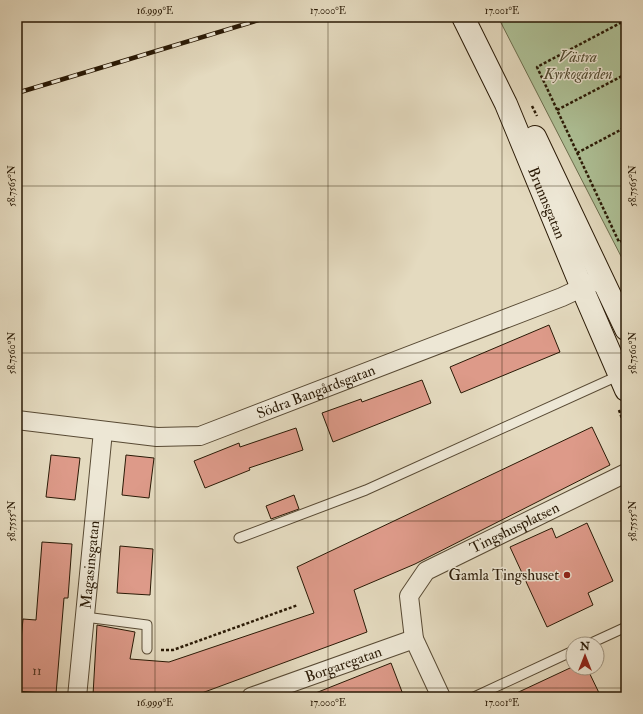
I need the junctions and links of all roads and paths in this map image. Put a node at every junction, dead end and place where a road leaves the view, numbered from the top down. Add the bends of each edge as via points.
1 (463, 17) edge
2 (476, 17) edge
3 (626, 20) edge
4 (626, 74) edge
5 (557, 110) junction
6 (626, 127) edge
7 (577, 152) junction
8 (626, 239) edge
9 (602, 279) junction
10 (582, 288) junction
11 (626, 329) edge
12 (623, 382) edge
13 (17, 420) edge
14 (103, 431) junction
15 (626, 473) edge
16 (239, 538) dead end
17 (298, 604) dead end
18 (85, 617) junction
19 (626, 627) edge
20 (605, 637) edge
21 (414, 639) junction
22 (147, 649) joint
23 (565, 655) edge
24 (17, 694) edge
25 (61, 697) edge
26 (77, 697) edge
27 (251, 697) edge
28 (441, 697) edge
29 (474, 697) edge

1 - 10 main road, Brunnsgatan via 506,104
2 - 9 main road, Brunnsgatan
3 - 5 path via 537,67
4 - 5 path
5 - 7 path
6 - 7 path
7 - 8 path via 619,242
9 - 10 street, Södra Bangårdsgatan
9 - 11 main road, Brunnsgatan
10 - 12 main road, Brunnsgatan
10 - 14 street, Södra Bangårdsgatan via 200,436 157,437
12 - 16 lane via 366,490
13 - 14 street, Södra Bangårdsgatan
14 - 18 street, Magasinsgatan
15 - 21 street, Tingshusplatsen via 426,571 409,596
17 - 22 path via 173,650
18 - 22 lane via 147,625
18 - 26 street, Magasinsgatan
19 - 20 lane
21 - 27 street, Borgaregatan
21 - 28 street, Tingshusplatsen
23 - 29 lane
24 - 25 path

